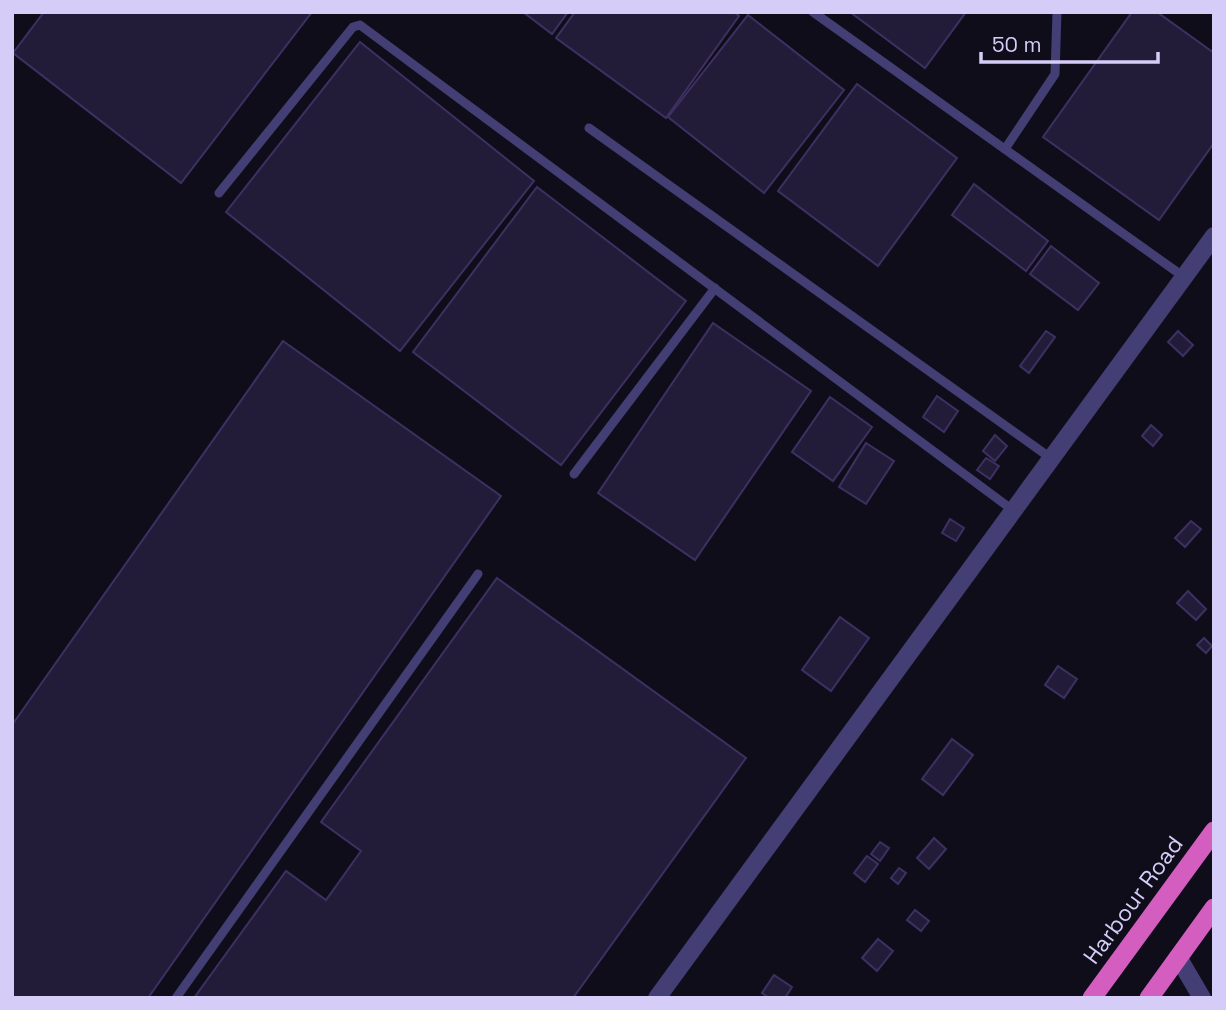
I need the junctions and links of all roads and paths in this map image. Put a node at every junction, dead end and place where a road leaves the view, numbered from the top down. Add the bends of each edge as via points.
1 (813, 12) edge
2 (1057, 12) edge
3 (589, 128) dead end
4 (1005, 149) junction
5 (219, 193) dead end
6 (1214, 236) edge
7 (1184, 277) junction
8 (715, 288) junction
9 (1052, 459) junction
10 (574, 474) dead end
11 (1014, 511) junction
12 (478, 574) dead end
13 (1214, 831) edge
14 (1214, 908) edge
15 (1178, 957) junction
16 (176, 998) edge
17 (657, 998) edge
18 (1092, 998) edge
19 (1149, 998) edge
20 (1202, 998) edge

1 - 4 lane
2 - 4 lane via 1055,74
3 - 9 lane
4 - 7 lane
5 - 8 lane via 352,27 360,25
6 - 7 street
7 - 9 street
8 - 10 lane
8 - 11 lane
9 - 11 street
11 - 17 street
12 - 16 lane
13 - 18 highway, Harbour Road
14 - 15 highway
15 - 19 highway
15 - 20 street

